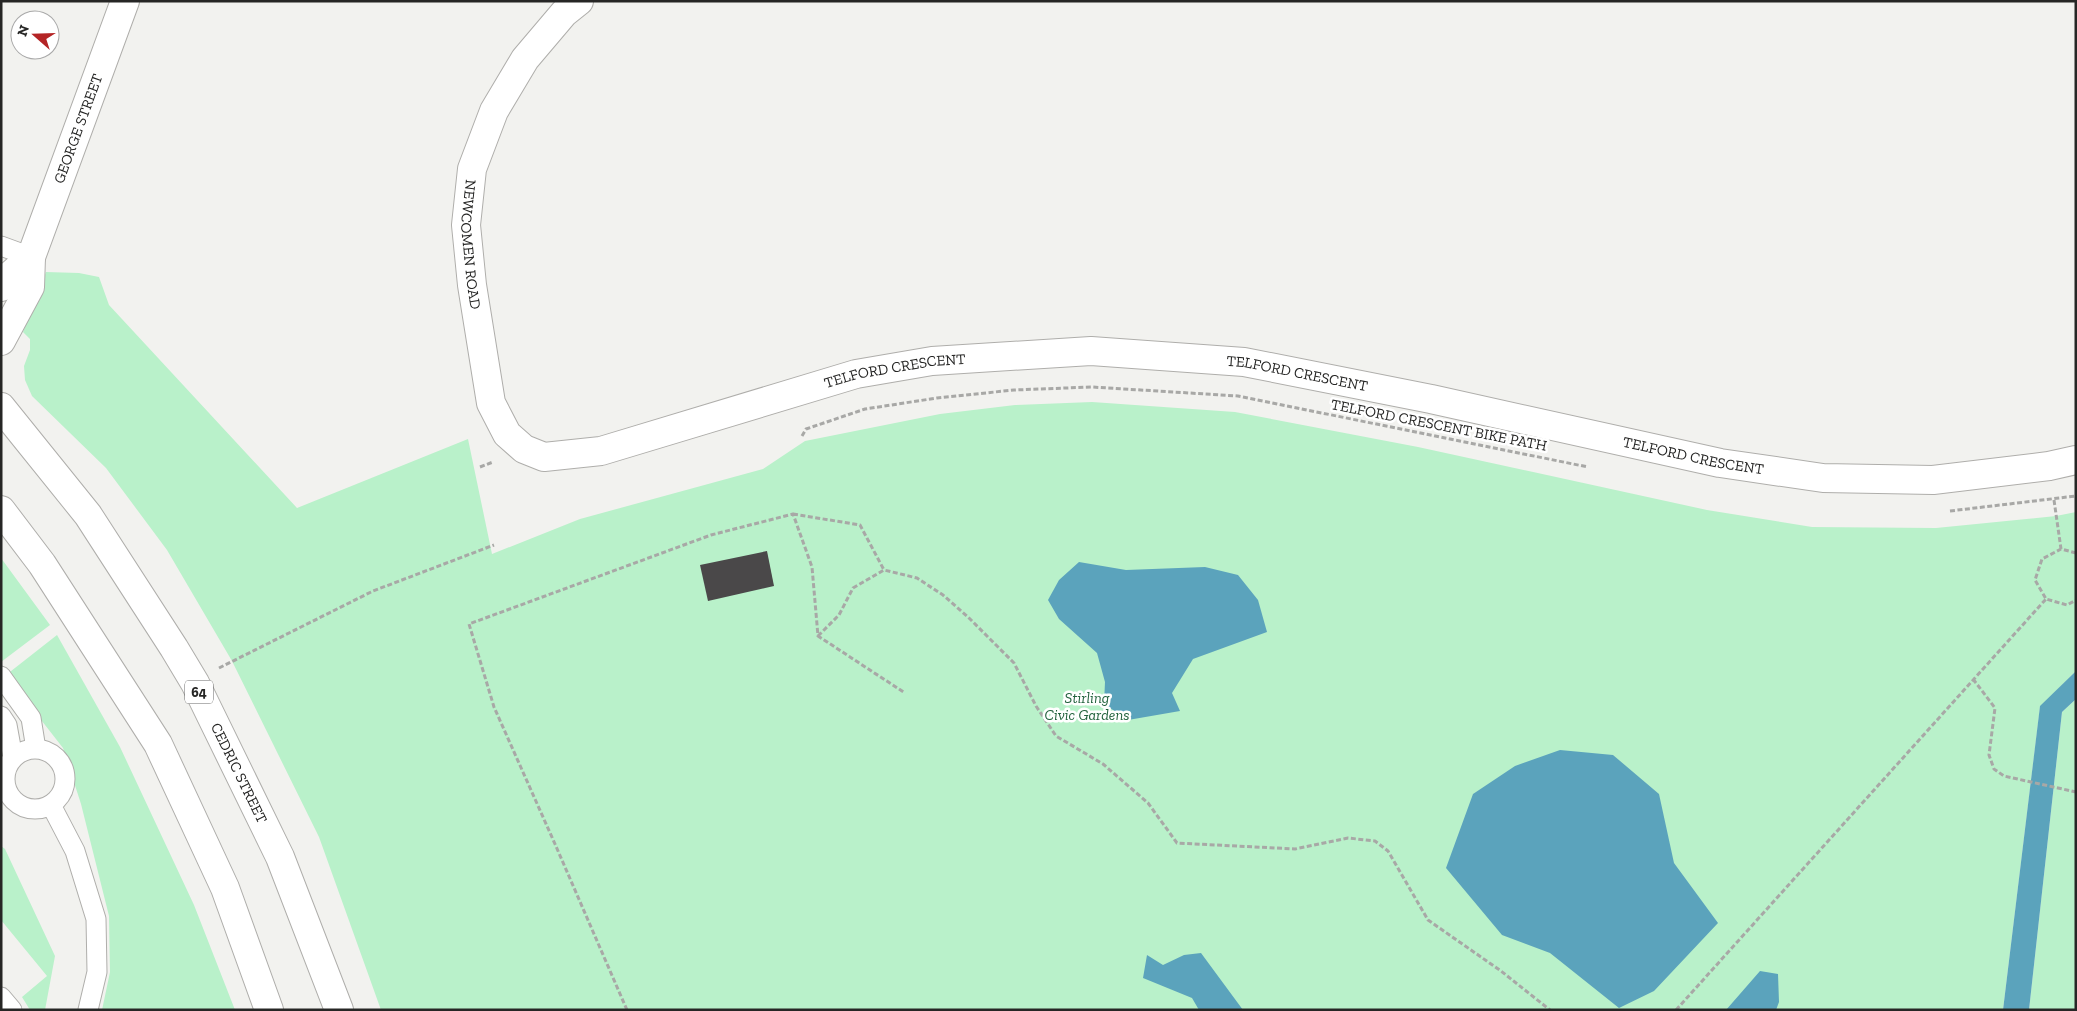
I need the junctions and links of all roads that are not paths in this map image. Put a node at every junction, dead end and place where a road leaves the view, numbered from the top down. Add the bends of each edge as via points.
1 (126, 1) edge
2 (579, 1) edge
3 (1, 246) edge
4 (31, 257) junction
5 (1, 287) edge
6 (1, 342) edge
7 (1, 408) edge
8 (524, 449) joint
9 (2076, 460) edge
10 (1, 510) edge
11 (1, 676) edge
12 (1, 716) edge
13 (36, 748) junction
14 (14, 758) junction
15 (5, 797) edge
16 (51, 805) junction
17 (1, 997) edge
18 (12, 1010) edge
19 (88, 1010) edge
20 (269, 1010) edge
21 (339, 1010) edge

1 - 4 street, GEORGE STREET
2 - 8 street, NEWCOMEN ROAD via 525,58 494,111 472,170 466,225 491,403 507,434
3 - 4 lane
4 - 5 street, GEORGE STREET
4 - 6 street, GEORGE STREET via 30,288
7 - 21 street, CEDRIC STREET / 64 via 88,515 195,683 280,858
8 - 9 street, TELFORD CRESCENT via 544,458 601,451 856,374 932,361 1091,350 1244,362 1720,462 1823,478 1933,480
10 - 20 street via 42,564 158,744 225,888
11 - 13 lane via 31,718
12 - 14 lane
13 - 14 lane
13 - 16 lane via 58,760 64,771 65,784
14 - 15 lane via 6,769
15 - 16 lane via 36,810
16 - 19 lane via 75,851 96,920 97,972
17 - 18 lane

